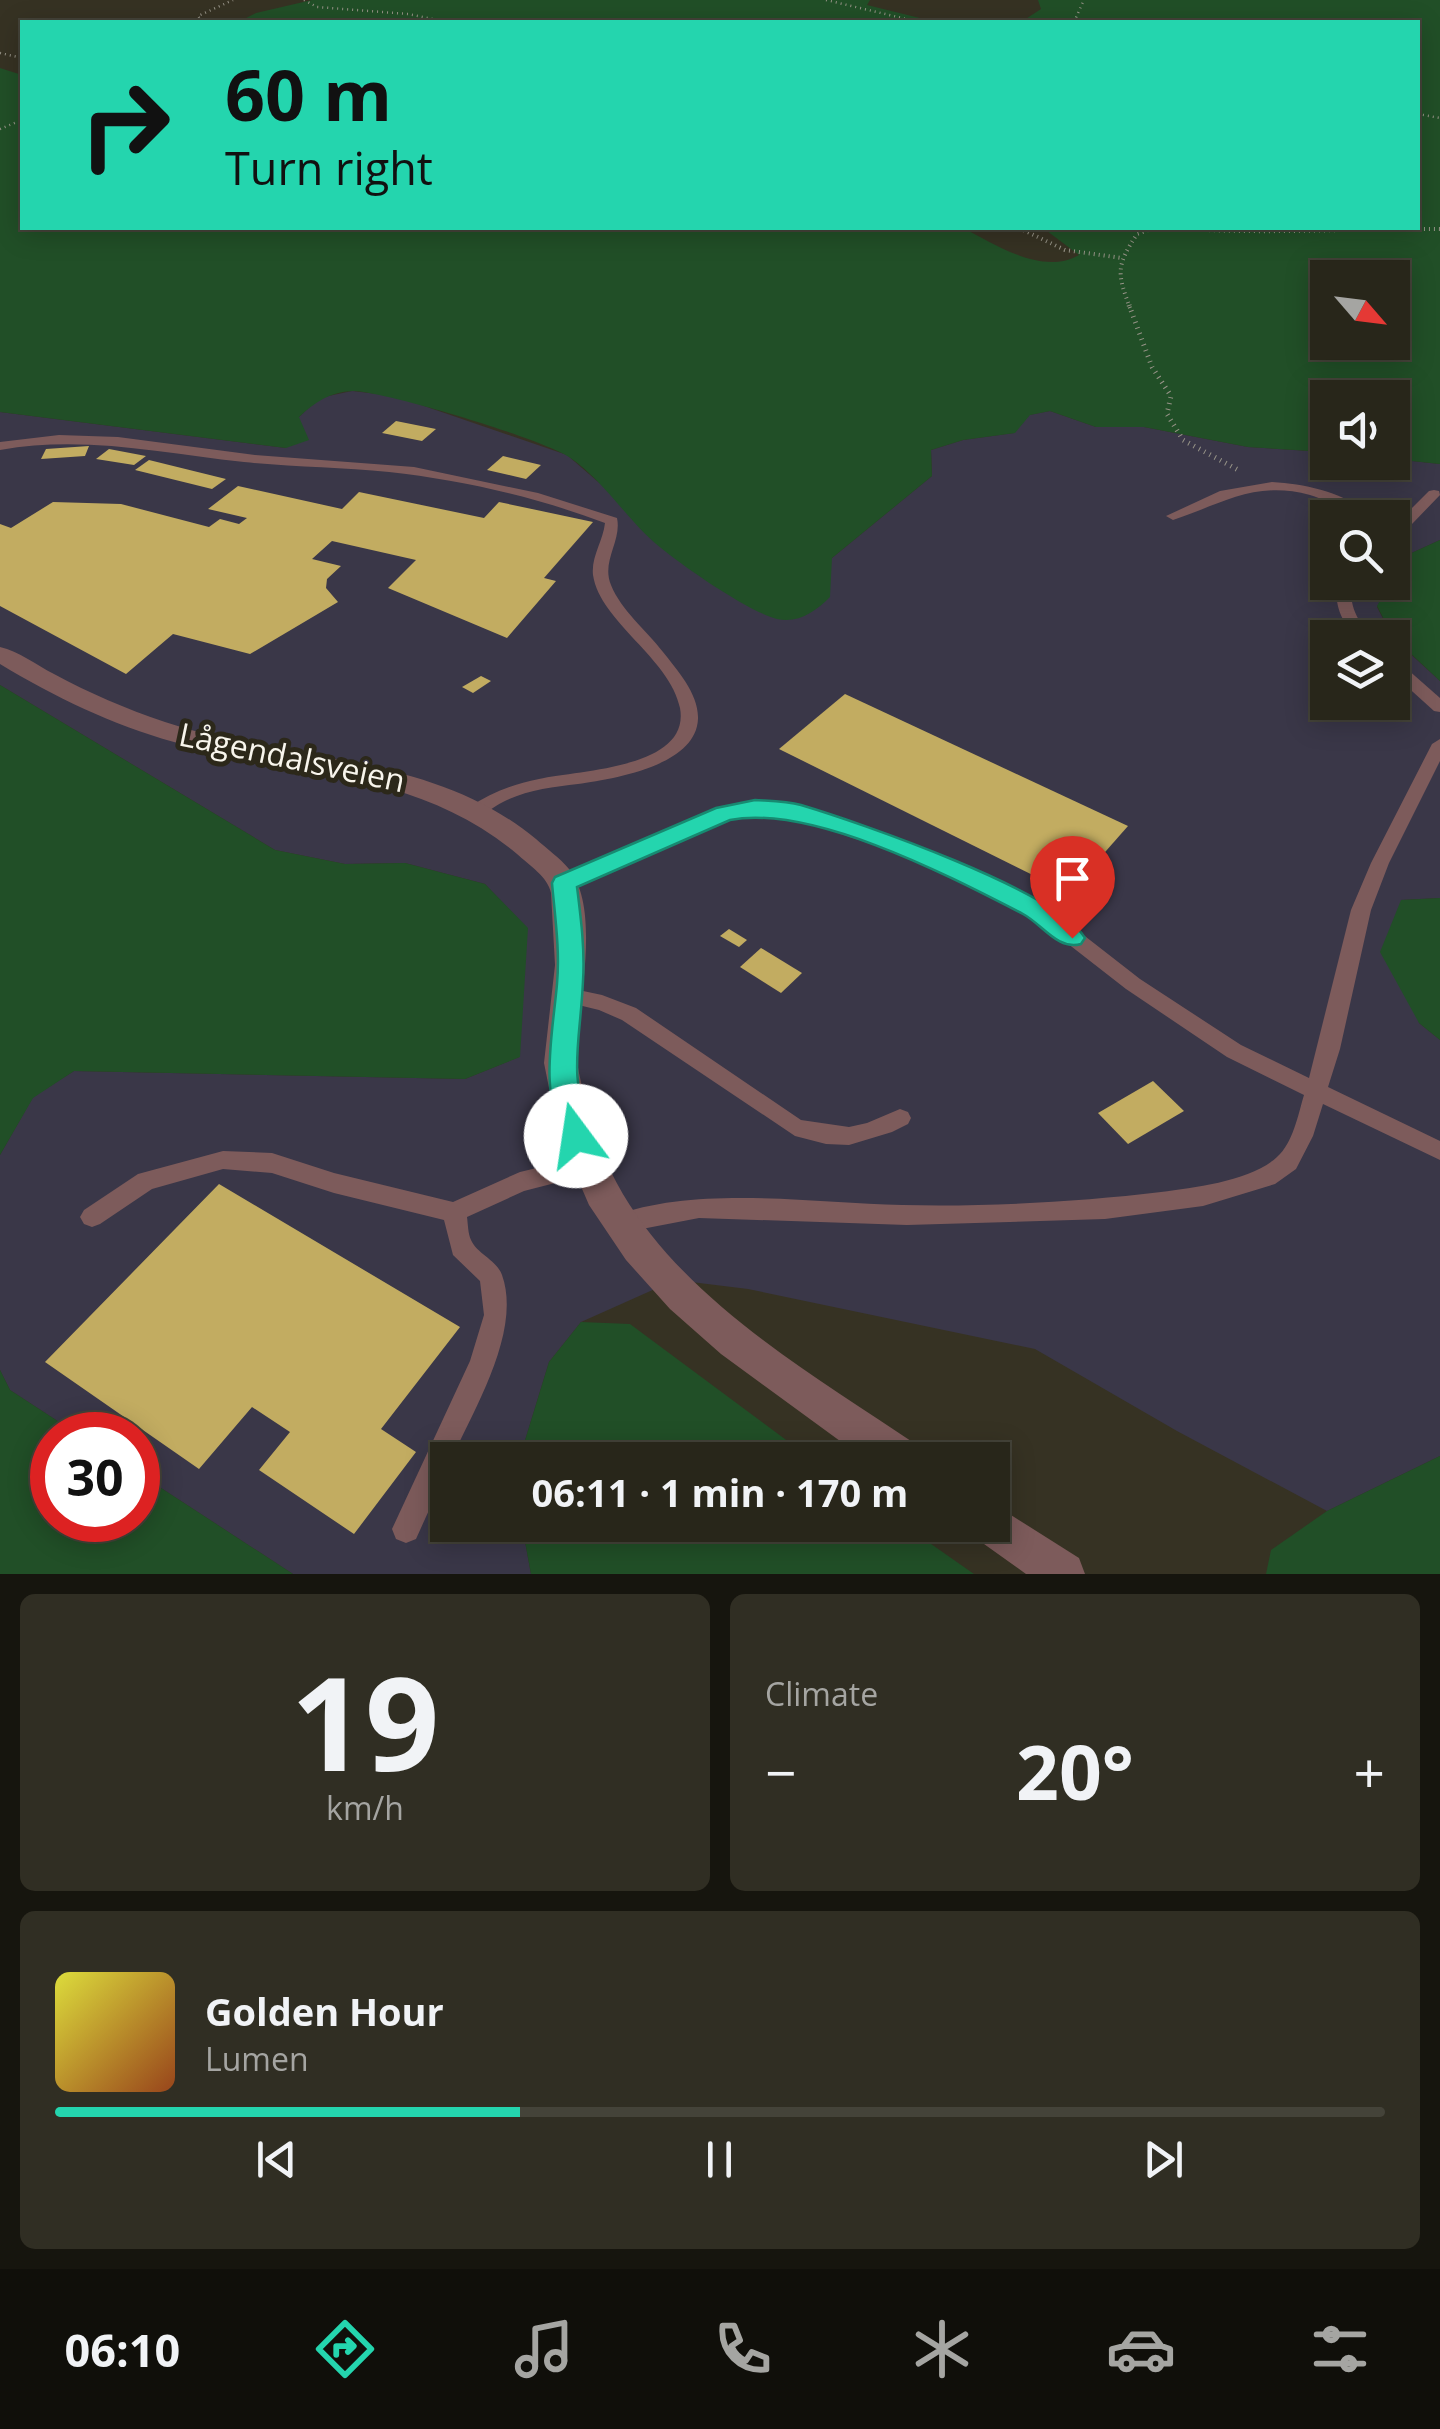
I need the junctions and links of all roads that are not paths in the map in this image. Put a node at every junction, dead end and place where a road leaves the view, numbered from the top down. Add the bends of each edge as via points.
1 (0, 446) edge
2 (1434, 494) dead end
3 (1337, 500) edge
4 (1173, 516) dead end
5 (1410, 517) edge
6 (0, 654) edge
7 (1410, 680) edge
8 (1440, 707) edge
9 (1440, 744) edge
10 (475, 811) junction
11 (564, 883) junction
12 (568, 996) junction
13 (1316, 1093) junction
14 (900, 1118) dead end
15 (1440, 1151) edge
16 (586, 1166) junction
17 (454, 1212) junction
18 (92, 1216) dead end
19 (618, 1223) junction
20 (877, 1442) edge
21 (406, 1529) dead end
22 (1010, 1536) edge
23 (1064, 1574) edge

1 - 10 lane via 108,439 237,458 392,468 612,522 598,564 605,588 681,686 692,712 688,735 672,752 644,765 504,792
2 - 5 lane
3 - 4 lane via 1268,484 1214,495
6 - 10 street, Lågendalsveien via 93,705 185,737 370,770
7 - 8 lane
9 - 13 lane via 1361,910
10 - 11 street, Lågendalsveien via 521,840
11 - 12 street
11 - 13 lane via 724,813 755,807 795,812 917,853 1038,910 1234,1051
12 - 14 lane via 629,1014 795,1127 861,1136
12 - 16 street via 560,1057 566,1106
13 - 15 lane
13 - 19 lane via 1288,1162 1254,1182 1203,1196 1105,1209 906,1216 699,1208
16 - 17 lane via 520,1182
16 - 19 street
17 - 18 lane via 272,1163 223,1160 146,1181
17 - 21 lane via 461,1248 490,1276 496,1314 482,1362
19 - 20 street via 696,1310
22 - 23 street

